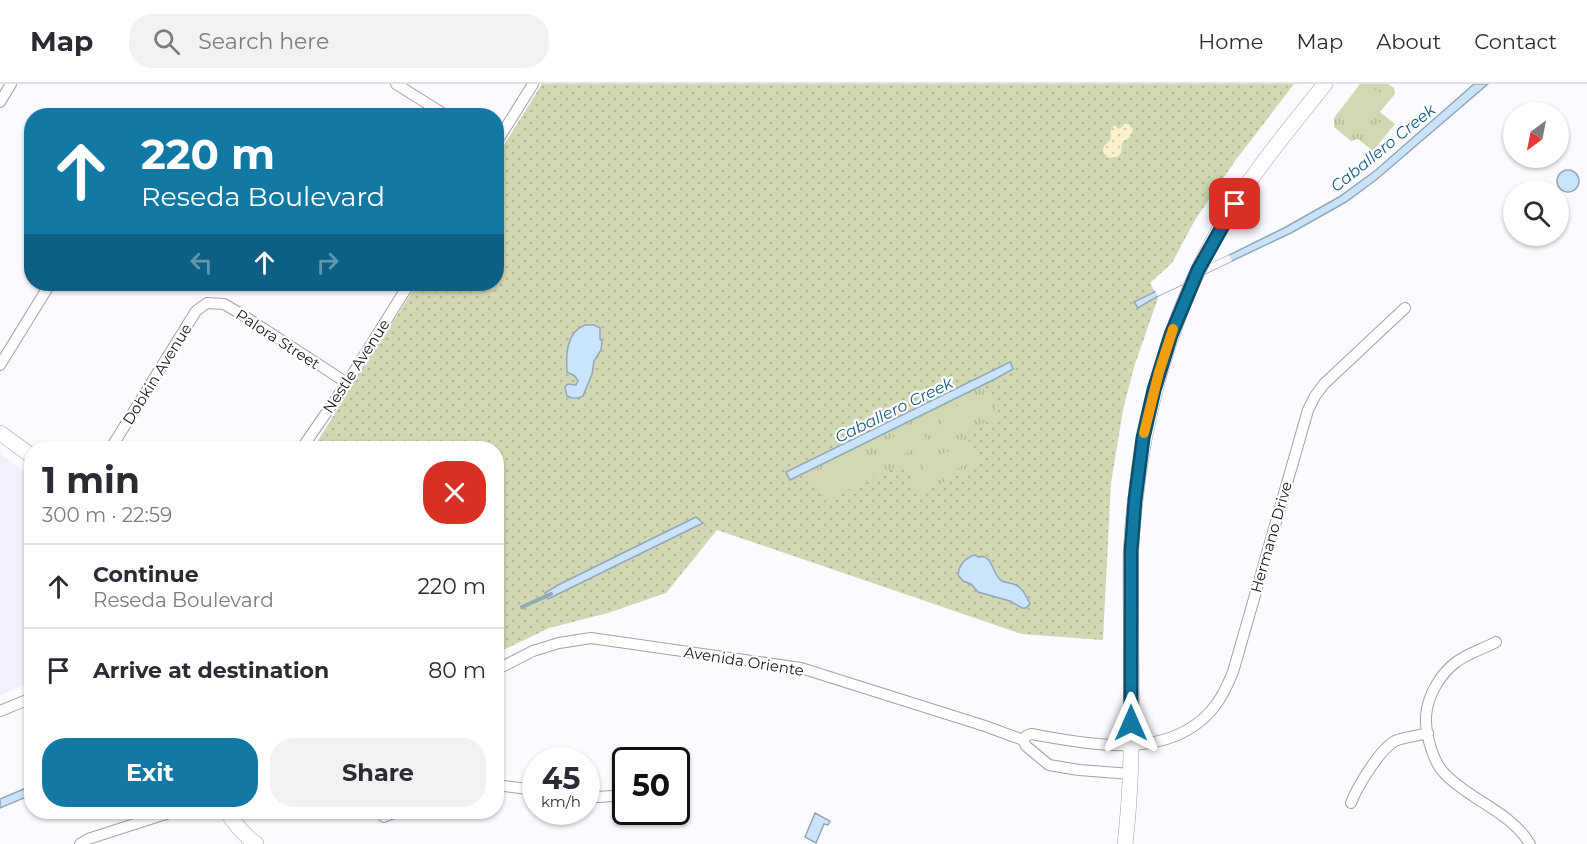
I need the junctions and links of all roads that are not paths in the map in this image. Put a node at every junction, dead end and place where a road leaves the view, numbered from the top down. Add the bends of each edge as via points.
1 (11, 84) edge
2 (396, 84) edge
3 (533, 84) edge
4 (1325, 84) edge
5 (0, 102) edge
6 (434, 108) edge
7 (504, 130) edge
8 (46, 291) edge
9 (405, 291) edge
10 (207, 303) joint
11 (1406, 308) dead end
12 (0, 365) edge
13 (347, 383) junction
14 (0, 433) edge
15 (115, 441) edge
16 (307, 441) edge
17 (24, 450) edge
18 (1496, 642) dead end
19 (504, 666) edge
20 (24, 701) edge
21 (0, 711) edge
22 (1428, 733) junction
23 (1023, 740) junction
24 (1131, 745) junction
25 (1131, 774) junction
26 (504, 786) edge
27 (522, 788) edge
28 (1351, 803) dead end
29 (150, 819) edge
30 (232, 819) edge
31 (80, 844) edge
32 (256, 844) edge
33 (1125, 844) edge
34 (1530, 844) edge

1 - 5 street
2 - 6 street
3 - 7 street
4 - 24 main road via 1229,213 1196,274 1171,335 1143,438 1135,500 1131,552
8 - 12 street
9 - 13 street, Nestle Avenue
10 - 13 street, Palora Street via 224,304
10 - 15 street, Dobkin Avenue via 196,311
11 - 24 street, Hermano Drive via 1324,384 1308,410 1233,672 1222,696 1189,729 1168,739
13 - 16 street, Nestle Avenue
14 - 17 main road
18 - 22 street via 1456,662 1443,675 1432,691 1426,711
19 - 23 street, Avenida Oriente via 533,651 591,638 801,668
20 - 21 street
22 - 28 street via 1396,740 1387,747
22 - 34 street via 1432,753 1444,773 1507,818
23 - 24 street, Avenida Oriente via 1031,734
23 - 25 street, Avenida Oriente via 1049,765
24 - 25 main road
25 - 33 main road
26 - 27 street
29 - 31 street
30 - 32 main road

